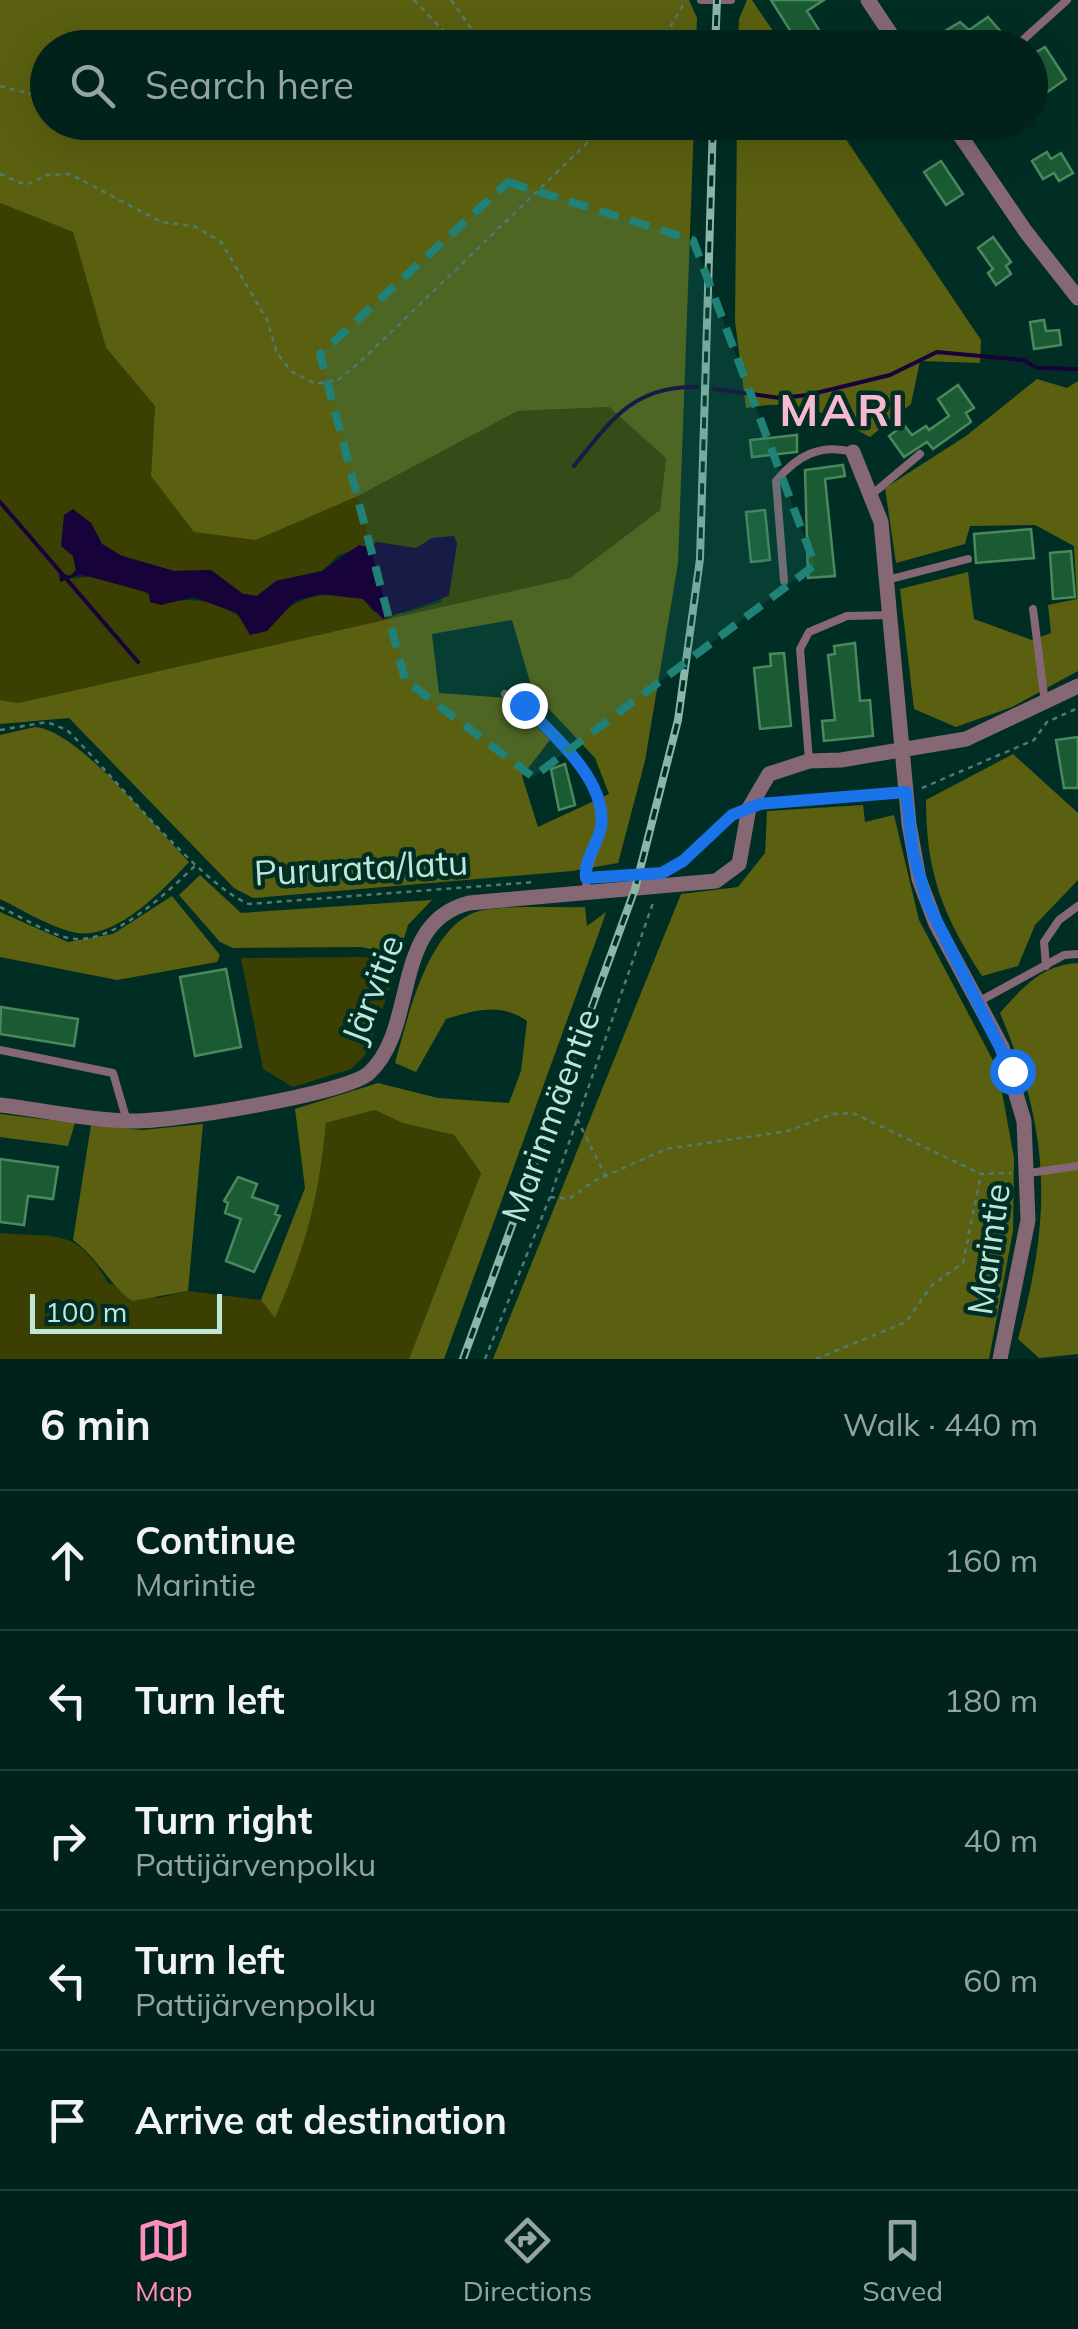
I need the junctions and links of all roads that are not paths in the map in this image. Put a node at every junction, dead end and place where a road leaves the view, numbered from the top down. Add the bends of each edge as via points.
1 (701, 0) edge
2 (731, 0) edge
3 (868, 0) edge
4 (1067, 0) edge
5 (888, 30) edge
6 (1034, 30) edge
7 (963, 140) edge
8 (1078, 298) edge
9 (853, 452) joint
10 (920, 454) dead end
11 (870, 496) junction
12 (968, 558) dead end
13 (887, 580) junction
14 (784, 581) dead end
15 (1033, 609) dead end
16 (891, 616) junction
17 (1078, 686) edge
18 (505, 694) dead end
19 (1048, 711) junction
20 (903, 750) junction
21 (809, 761) junction
22 (586, 892) junction
23 (1078, 906) edge
24 (1078, 954) edge
25 (1046, 966) junction
26 (978, 1002) junction
27 (0, 1050) edge
28 (0, 1105) edge
29 (127, 1121) junction
30 (1078, 1166) edge
31 (1029, 1173) junction
32 (1000, 1359) edge

1 - 2 lane
3 - 5 street
4 - 6 lane
7 - 8 street
9 - 11 street, Marintie
9 - 14 lane via 814,451 794,460 776,481
10 - 11 lane
11 - 13 street, Marintie
12 - 13 lane
13 - 16 street, Marintie
15 - 19 lane
16 - 20 street, Marintie
16 - 21 lane via 847,616 809,632 800,649
17 - 19 street
18 - 22 lane via 551,733 599,799 600,832 585,868
19 - 20 street
20 - 21 street
20 - 26 street, Marintie via 919,879
21 - 22 street, Järvitie via 769,774 748,808 745,846 734,870 716,881 660,880
22 - 29 street, Järvitie via 469,902 444,913 421,941 386,1047 361,1079 174,1119
23 - 25 lane via 1044,942
24 - 25 lane
25 - 26 lane
26 - 31 street, Marintie via 1018,1095
27 - 29 lane via 114,1073
28 - 29 street, Järvitie
30 - 31 lane
31 - 32 street, Marintie via 1023,1258

